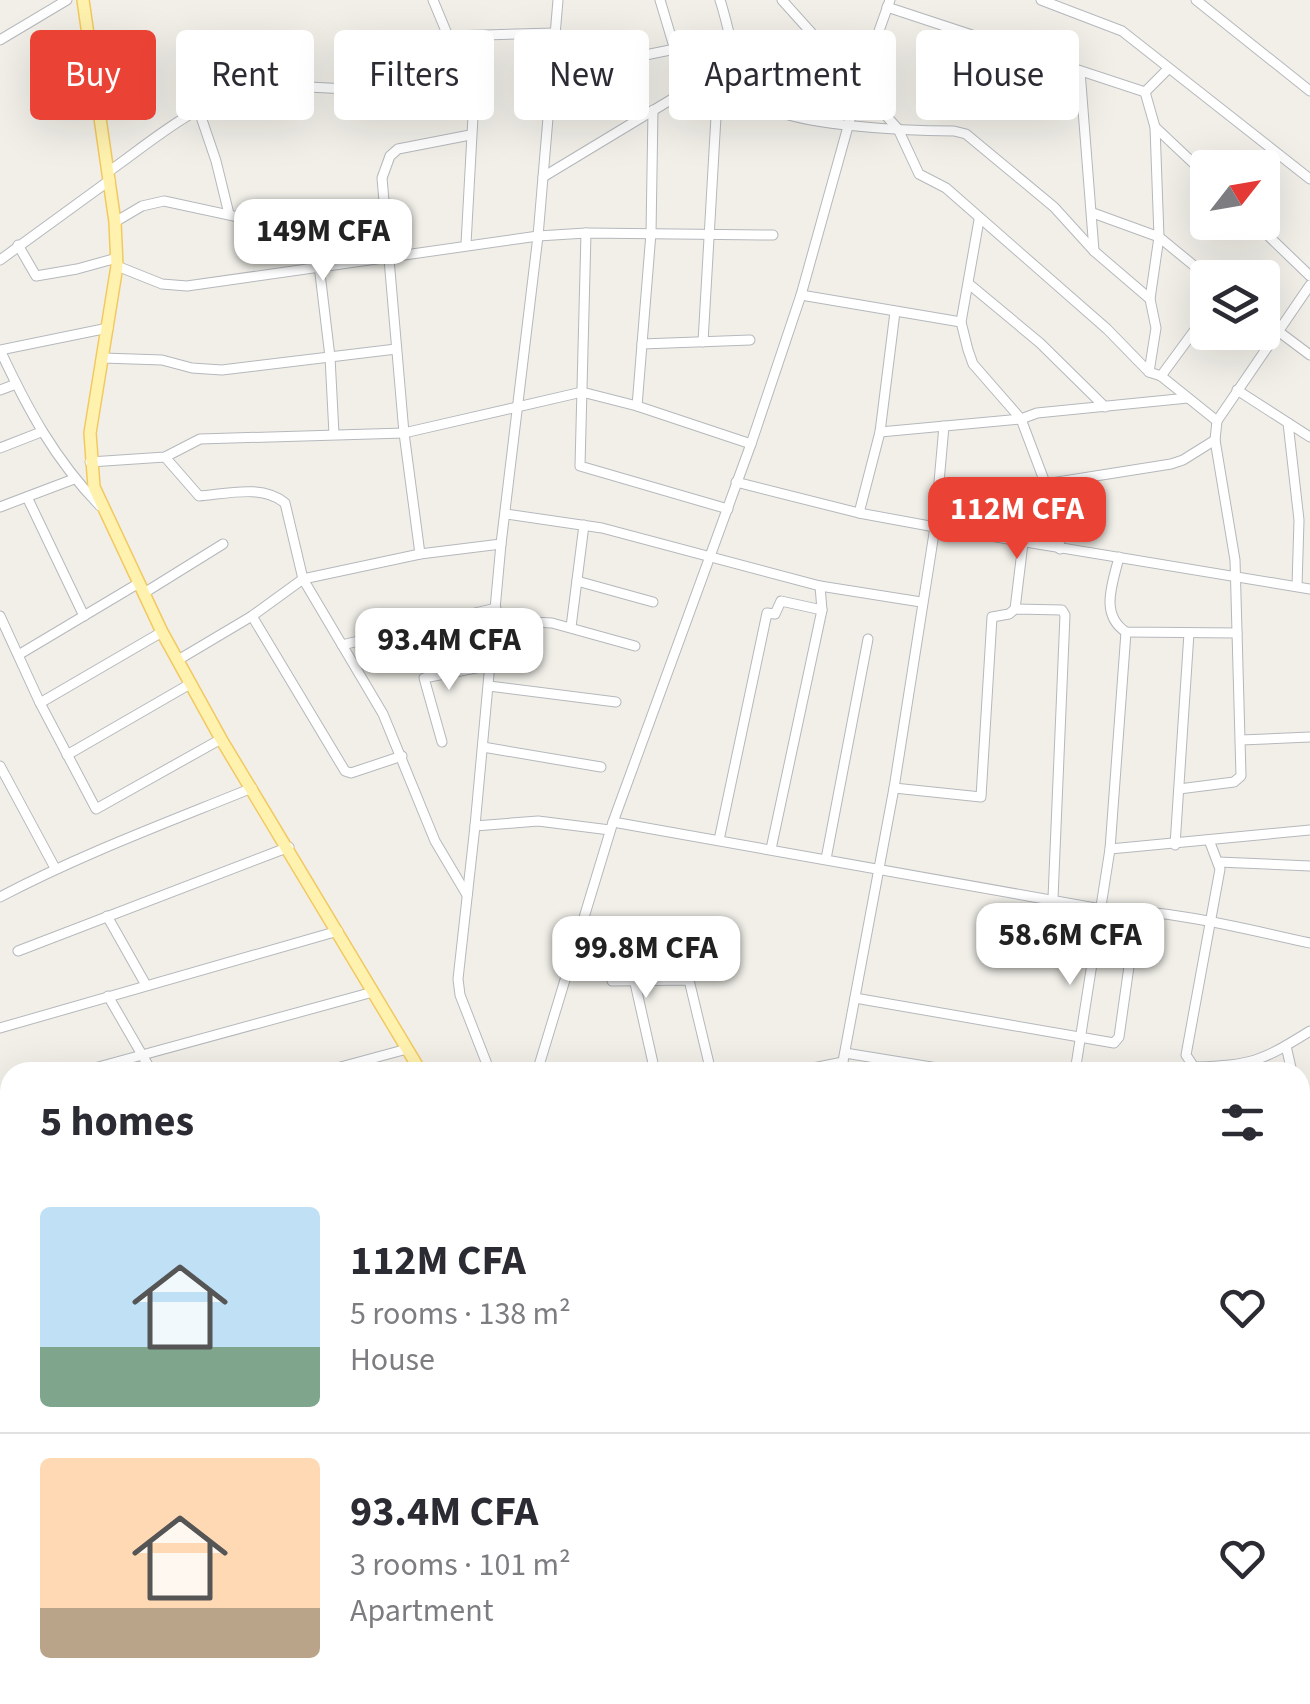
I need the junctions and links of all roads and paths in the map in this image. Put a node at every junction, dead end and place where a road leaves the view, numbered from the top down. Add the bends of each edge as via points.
1 (67, 0) edge
2 (83, 0) edge
3 (433, 0) edge
4 (558, 0) edge
5 (660, 0) edge
6 (720, 0) edge
7 (782, 0) edge
8 (1041, 0) edge
9 (1196, 0) edge
10 (888, 4) edge
11 (446, 30) edge
12 (554, 30) edge
13 (669, 30) edge
14 (729, 30) edge
15 (807, 30) edge
16 (879, 30) edge
17 (0, 40) edge
18 (1080, 70) junction
19 (1167, 70) junction
20 (1310, 90) edge
21 (1145, 92) junction
22 (669, 100) edge
23 (653, 110) junction
24 (182, 120) edge
25 (202, 120) edge
26 (471, 120) edge
27 (547, 120) edge
28 (716, 120) edge
29 (818, 120) edge
30 (850, 120) edge
31 (889, 120) edge
32 (1155, 127) junction
33 (847, 128) junction
34 (898, 129) junction
35 (470, 134) junction
36 (1190, 161) edge
37 (109, 176) junction
38 (543, 177) junction
39 (1310, 180) edge
40 (1093, 213) junction
41 (228, 214) junction
42 (979, 220) junction
43 (115, 222) junction
44 (586, 233) junction
45 (651, 233) junction
46 (711, 234) junction
47 (773, 235) dead end
48 (538, 236) junction
49 (1158, 237) junction
50 (1273, 240) edge
51 (466, 244) junction
52 (18, 246) junction
53 (1094, 250) junction
54 (389, 255) junction
55 (0, 260) edge
56 (350, 261) junction
57 (117, 262) junction
58 (1190, 263) edge
59 (319, 265) junction
60 (1310, 276) edge
61 (969, 284) junction
62 (1310, 285) edge
63 (801, 294) junction
64 (1150, 299) junction
65 (895, 312) junction
66 (961, 322) junction
67 (1280, 326) edge
68 (108, 328) junction
69 (1280, 332) edge
70 (1190, 337) edge
71 (750, 340) dead end
72 (704, 342) junction
73 (642, 344) junction
74 (396, 349) junction
75 (0, 350) edge
76 (1264, 350) edge
77 (1310, 355) edge
78 (103, 358) junction
79 (330, 358) junction
80 (1149, 372) junction
81 (1161, 376) junction
82 (16, 384) junction
83 (0, 390) edge
84 (1237, 390) junction
85 (582, 392) junction
86 (1188, 398) junction
87 (517, 405) junction
88 (637, 406) junction
89 (1105, 407) junction
90 (1021, 419) junction
91 (1216, 422) junction
92 (1288, 423) junction
93 (944, 426) junction
94 (41, 432) junction
95 (880, 432) junction
96 (404, 433) junction
97 (334, 434) junction
98 (1310, 437) edge
99 (1215, 440) junction
100 (751, 444) junction
101 (0, 448) edge
102 (166, 457) junction
103 (90, 462) junction
104 (74, 479) junction
105 (736, 482) junction
106 (1046, 484) junction
107 (27, 497) junction
108 (0, 507) edge
109 (102, 508) junction
110 (728, 509) junction
111 (858, 513) junction
112 (506, 514) junction
113 (584, 525) junction
114 (935, 527) junction
115 (1022, 543) junction
116 (223, 544) dead end
117 (501, 544) junction
118 (1060, 549) junction
119 (420, 554) junction
120 (1118, 556) junction
121 (708, 558) junction
122 (1235, 574) junction
123 (303, 579) junction
124 (577, 582) junction
125 (820, 586) junction
126 (1297, 586) junction
127 (141, 588) junction
128 (1310, 589) edge
129 (653, 602) dead end
130 (921, 602) junction
131 (496, 608) junction
132 (1016, 608) junction
133 (822, 610) junction
134 (0, 616) edge
135 (84, 616) junction
136 (252, 616) junction
137 (495, 620) junction
138 (570, 627) junction
139 (162, 632) junction
140 (1126, 632) junction
141 (1189, 634) junction
142 (1237, 634) junction
143 (868, 640) dead end
144 (342, 646) junction
145 (634, 646) dead end
146 (20, 654) junction
147 (178, 660) junction
148 (491, 665) junction
149 (190, 684) junction
150 (489, 686) junction
151 (616, 702) dead end
152 (40, 703) junction
153 (1310, 737) edge
154 (221, 739) junction
155 (1241, 740) junction
156 (442, 742) dead end
157 (483, 747) junction
158 (68, 755) junction
159 (402, 756) junction
160 (0, 766) edge
161 (602, 767) dead end
162 (252, 788) junction
163 (894, 788) junction
164 (1179, 789) junction
165 (476, 826) junction
166 (612, 826) junction
167 (1310, 830) edge
168 (719, 840) junction
169 (1209, 840) junction
170 (1174, 845) junction
171 (288, 848) junction
172 (1110, 849) junction
173 (770, 850) junction
174 (826, 859) junction
175 (1218, 862) junction
176 (1310, 866) edge
177 (55, 868) junction
178 (877, 868) junction
179 (467, 894) junction
180 (0, 897) edge
181 (1053, 898) junction
182 (1101, 910) junction
183 (1137, 910) junction
184 (107, 916) junction
185 (1212, 921) junction
186 (338, 932) junction
187 (1310, 943) edge
188 (18, 952) dead end
189 (612, 981) dead end
190 (635, 983) junction
191 (146, 985) junction
192 (373, 992) junction
193 (108, 996) junction
194 (855, 998) junction
195 (0, 1028) edge
196 (1310, 1031) edge
197 (1080, 1039) junction
198 (1286, 1046) junction
199 (407, 1049) junction
200 (142, 1055) junction
201 (1263, 1060) joint
202 (116, 1062) edge
203 (146, 1062) edge
204 (359, 1062) edge
205 (415, 1062) edge
206 (486, 1062) edge
207 (540, 1062) edge
208 (654, 1062) edge
209 (708, 1062) edge
210 (843, 1062) edge
211 (1077, 1062) edge
212 (1189, 1062) edge
213 (1254, 1062) edge
214 (1290, 1062) edge

1 - 17 street
2 - 37 main road
3 - 11 street
4 - 12 street
5 - 13 street
6 - 14 street
7 - 15 street
8 - 19 street via 1122,31
9 - 20 street
10 - 16 street
10 - 18 street
18 - 21 street
18 - 40 street
19 - 21 street
19 - 39 street
21 - 32 street
22 - 23 street
23 - 38 street
23 - 45 street
24 - 37 street
25 - 41 street
26 - 35 street
27 - 38 street
28 - 46 street
29 - 33 street
30 - 33 street
31 - 34 street
32 - 36 street
32 - 49 street
33 - 34 street
33 - 63 street
34 - 42 street via 919,174 946,188
34 - 53 street via 966,134 1054,207
35 - 51 street
35 - 54 street via 390,156 381,192
37 - 43 main road
37 - 52 street
38 - 48 street
40 - 49 street
40 - 53 street
41 - 43 street via 164,202
41 - 56 street via 257,221 340,220
42 - 61 street
42 - 80 street
43 - 57 main road
44 - 45 street
44 - 48 street
44 - 85 street
45 - 46 street
45 - 73 street
46 - 47 street
46 - 72 street
48 - 51 street
48 - 87 street
49 - 58 street
49 - 64 street
50 - 60 street
51 - 54 street
52 - 55 street
52 - 57 street via 36,276
53 - 64 street
54 - 56 street
54 - 74 street
56 - 59 street
57 - 59 street via 162,284 187,286
57 - 68 main road
59 - 79 street
61 - 66 street
61 - 89 street
62 - 67 street
63 - 65 street
63 - 100 street
64 - 80 street via 1156,328
65 - 66 street
65 - 95 street
66 - 90 street via 973,364
68 - 75 street
68 - 78 main road
69 - 77 street
70 - 81 street
71 - 72 street
72 - 73 street
73 - 88 street
74 - 79 street
74 - 96 street
75 - 82 street
76 - 84 street
78 - 79 street via 222,370
78 - 103 main road
79 - 97 street
80 - 81 street
81 - 86 street
82 - 83 street
82 - 94 street
84 - 91 street
84 - 92 street
85 - 87 street
85 - 88 street
85 - 110 street via 580,466
86 - 89 street
86 - 91 street
87 - 96 street
87 - 112 street
88 - 100 street
89 - 90 street
90 - 93 street
90 - 106 street
91 - 99 street
92 - 98 street
92 - 126 street via 1299,520
93 - 95 street
93 - 114 street
94 - 101 street
94 - 104 street
95 - 111 street
96 - 97 street
96 - 119 street
97 - 102 street via 200,439
99 - 106 street via 1171,464
99 - 122 street
100 - 105 street
102 - 103 street
102 - 123 street via 199,496 248,492 285,503
103 - 109 main road
104 - 107 street
104 - 109 street
105 - 110 street
105 - 111 street
106 - 118 street
107 - 108 street
107 - 135 street
109 - 127 main road
110 - 121 street
111 - 114 street
112 - 113 street
112 - 117 street
113 - 121 street
113 - 124 street
114 - 115 street
114 - 130 street
115 - 118 street
115 - 132 street
116 - 127 street
117 - 119 street
117 - 131 street
118 - 120 street
119 - 123 street
120 - 122 street
120 - 140 street via 1109,604
121 - 125 street
121 - 166 street
122 - 126 street
122 - 142 street
123 - 136 street
123 - 144 street
124 - 129 street
124 - 138 street
125 - 130 street
125 - 133 street
126 - 128 street
127 - 135 street
127 - 139 main road
130 - 163 street
131 - 137 street
131 - 144 street
132 - 163 street via 992,617 981,797
132 - 181 street via 1065,615
133 - 168 street via 782,602 775,614 766,612
133 - 173 street
134 - 146 street
135 - 146 street
136 - 147 street
136 - 159 street via 345,771
137 - 138 street
137 - 148 street
138 - 145 street
139 - 147 main road
139 - 152 street
140 - 141 street
140 - 172 street
141 - 142 street
141 - 164 street
142 - 155 street
143 - 174 street
144 - 159 street
146 - 152 street
147 - 149 main road
148 - 150 street
148 - 156 street via 424,678
149 - 154 main road
149 - 158 street
150 - 151 street
150 - 157 street
152 - 158 street
153 - 155 street
154 - 158 street via 96,810
154 - 162 main road
155 - 164 street via 1239,779
157 - 161 street
157 - 165 street
159 - 179 street via 435,841
160 - 177 street
162 - 171 main road
162 - 177 street
163 - 178 street
164 - 170 street
165 - 166 street via 538,820
165 - 179 street
166 - 168 street
166 - 207 street
167 - 169 street
168 - 173 street
169 - 170 street
169 - 175 street
170 - 172 street
171 - 184 street
171 - 186 main road
172 - 182 street
173 - 174 street
174 - 178 street
175 - 176 street
175 - 185 street
177 - 180 street
178 - 181 street
178 - 194 street
179 - 206 street via 458,987
181 - 182 street
182 - 183 street
182 - 197 street
183 - 185 street
183 - 197 street via 1119,1037 1114,1043
184 - 188 street
184 - 191 street
185 - 187 street
185 - 212 street
186 - 191 street
186 - 192 main road
189 - 190 street
190 - 208 street
190 - 209 street via 688,980
191 - 193 street
192 - 199 main road
192 - 200 street
193 - 195 street
193 - 200 street
194 - 197 street
194 - 210 street
196 - 198 street
197 - 211 street
198 - 201 street
198 - 214 street
199 - 204 street
199 - 205 main road
200 - 202 street
200 - 203 street
201 - 213 street

